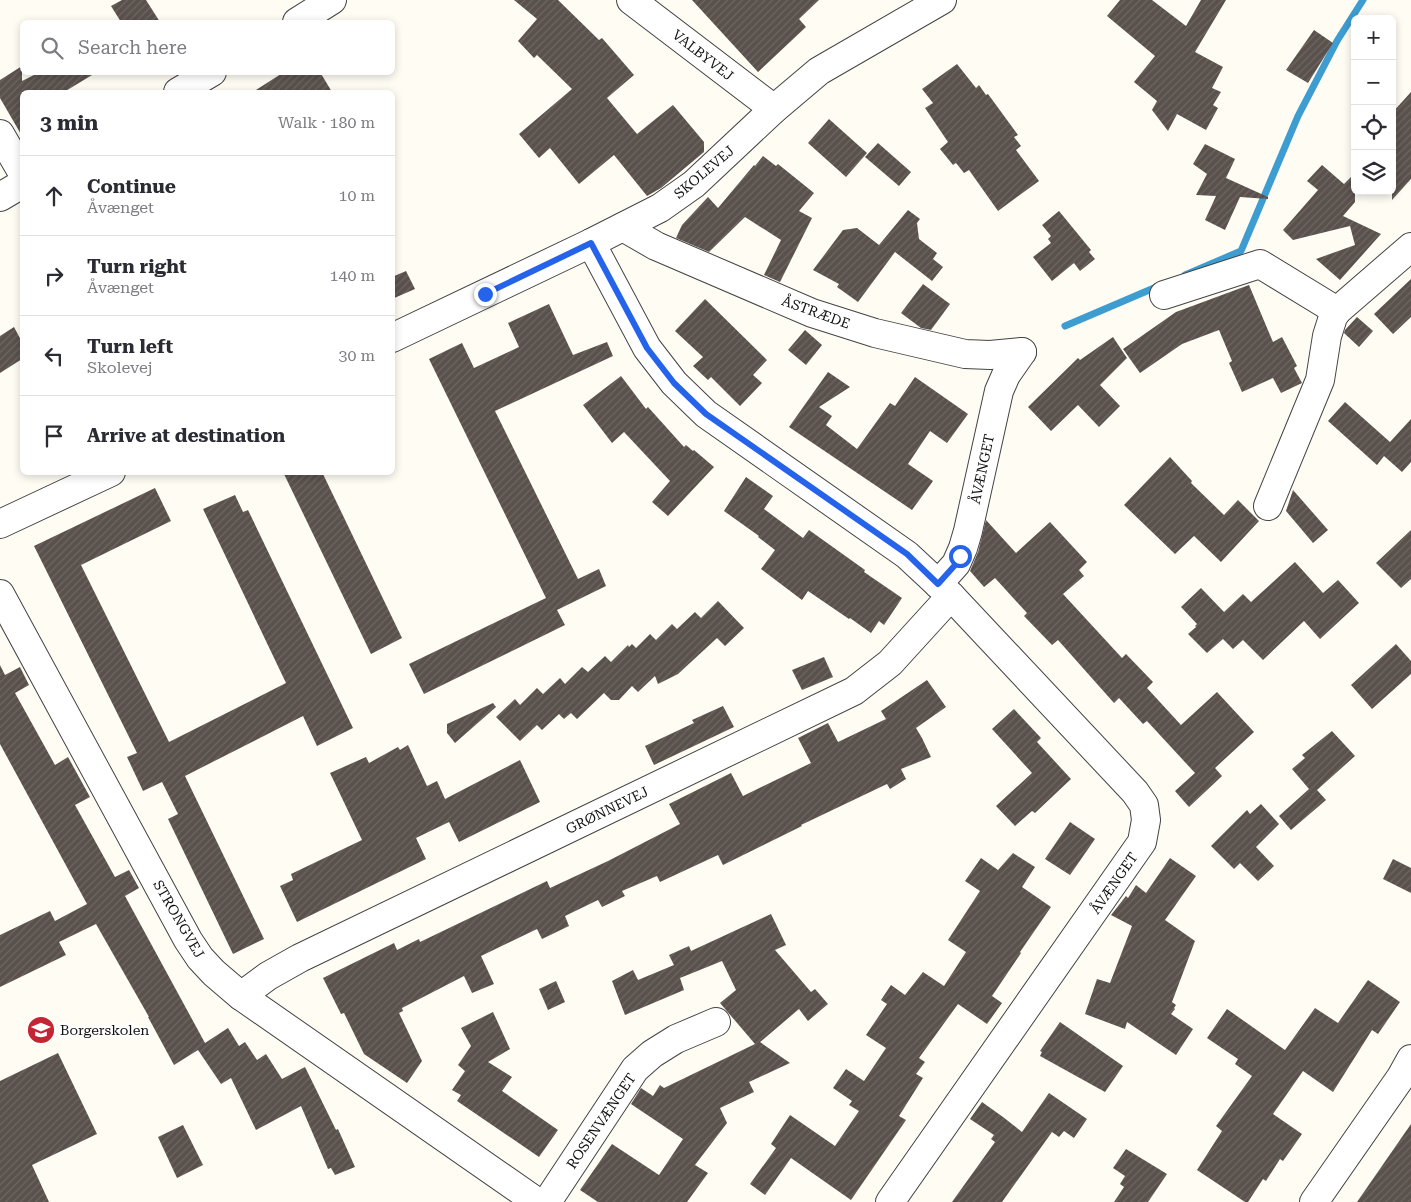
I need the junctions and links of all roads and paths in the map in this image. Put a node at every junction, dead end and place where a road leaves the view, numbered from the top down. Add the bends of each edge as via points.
1 (332, 0) edge
2 (632, 0) edge
3 (942, 0) edge
4 (300, 20) edge
5 (207, 75) edge
6 (181, 90) edge
7 (774, 109) junction
8 (0, 134) edge
9 (20, 169) edge
10 (20, 185) edge
11 (0, 197) edge
12 (623, 227) junction
13 (591, 243) junction
14 (1411, 247) edge
15 (1164, 295) dead end
16 (1337, 311) junction
17 (395, 337) edge
18 (1022, 352) joint
19 (105, 475) edge
20 (1268, 506) dead end
21 (0, 524) edge
22 (944, 590) junction
23 (0, 594) edge
24 (241, 996) junction
25 (716, 1022) dead end
26 (1411, 1059) edge
27 (537, 1202) edge
28 (547, 1202) edge
29 (890, 1202) edge
30 (1314, 1202) edge

1 - 4 street
2 - 7 street, VALBYVEJ
3 - 7 street, SKOLEVEJ via 819,70
5 - 6 street
7 - 12 street, SKOLEVEJ via 694,184 660,208
8 - 9 street
10 - 11 street
12 - 13 street, SKOLEVEJ
12 - 18 street, ÅSTRÆDE via 656,246 812,313 875,333 965,354
13 - 17 street, SKOLEVEJ
13 - 22 street, ÅVÆNGET via 647,348 674,383 706,414 907,554
14 - 16 street
15 - 16 street via 1260,264
16 - 20 street via 1327,336 1320,380
18 - 22 street, ÅVÆNGET via 999,392 963,548
19 - 21 street
22 - 24 street, GRØNNEVEJ via 890,663 854,691 300,958
22 - 29 street, ÅVÆNGET via 1135,792 1144,806 1146,820 1142,842
23 - 24 street, STRONGVEJ via 188,940 200,958
24 - 27 street, STRONGVEJ
25 - 28 street, ROSENVÆNGET via 668,1044 635,1069
26 - 30 street

